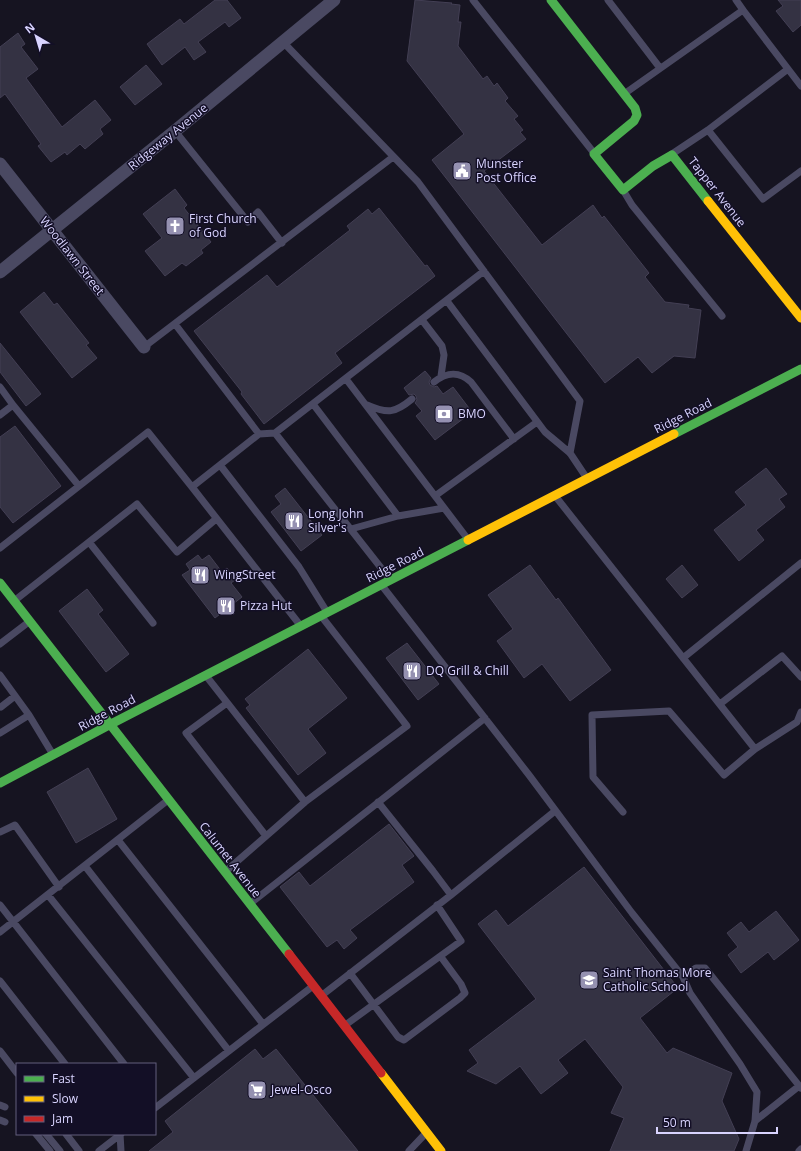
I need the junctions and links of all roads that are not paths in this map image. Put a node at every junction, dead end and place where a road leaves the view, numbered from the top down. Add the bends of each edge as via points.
1 (334, 0) edge
2 (473, 0) edge
3 (551, 0) edge
4 (608, 0) edge
5 (736, 0) edge
6 (743, 10) junction
7 (283, 42) junction
8 (660, 68) junction
9 (788, 69) junction
10 (801, 86) edge
11 (624, 94) junction
12 (708, 130) junction
13 (175, 131) junction
14 (594, 154) junction
15 (672, 155) junction
16 (394, 157) junction
17 (0, 164) edge
18 (801, 170) edge
19 (623, 190) junction
20 (52, 230) junction
21 (282, 243) junction
22 (484, 271) junction
23 (0, 272) edge
24 (447, 301) junction
25 (722, 316) dead end
26 (801, 318) edge
27 (422, 320) junction
28 (175, 324) junction
29 (144, 348) joint
30 (801, 369) edge
31 (442, 376) junction
32 (346, 379) junction
33 (434, 382) dead end
34 (0, 387) edge
35 (412, 399) dead end
36 (313, 404) junction
37 (365, 404) junction
38 (13, 405) junction
39 (0, 416) edge
40 (537, 422) junction
41 (276, 433) junction
42 (259, 434) junction
43 (514, 439) junction
44 (570, 453) junction
45 (220, 465) junction
46 (588, 479) junction
47 (78, 486) junction
48 (192, 487) junction
49 (435, 496) junction
50 (555, 496) junction
51 (444, 508) junction
52 (398, 516) junction
53 (216, 518) junction
54 (350, 529) junction
55 (468, 540) junction
56 (89, 542) junction
57 (0, 548) edge
58 (801, 563) edge
59 (390, 580) junction
60 (0, 583) edge
61 (382, 585) junction
62 (14, 601) junction
63 (325, 614) junction
64 (30, 621) junction
65 (153, 623) dead end
66 (301, 626) junction
67 (0, 644) edge
68 (683, 658) junction
69 (0, 675) edge
70 (205, 676) junction
71 (801, 677) edge
72 (15, 696) junction
73 (227, 703) junction
74 (720, 704) junction
75 (0, 706) edge
76 (801, 712) edge
77 (29, 715) junction
78 (485, 718) junction
79 (111, 724) junction
80 (0, 733) edge
81 (755, 749) junction
82 (53, 755) junction
83 (3, 780) edge
84 (169, 799) junction
85 (305, 802) junction
86 (378, 802) junction
87 (555, 811) junction
88 (623, 812) dead end
89 (0, 832) edge
90 (266, 836) junction
91 (118, 840) junction
92 (85, 866) junction
93 (225, 873) junction
94 (59, 887) junction
95 (48, 895) junction
96 (450, 895) junction
97 (249, 904) junction
98 (0, 905) edge
99 (437, 905) junction
100 (13, 922) junction
101 (0, 932) edge
102 (441, 957) junction
103 (350, 973) junction
104 (683, 977) junction
105 (0, 981) edge
106 (313, 986) junction
107 (321, 996) junction
108 (375, 1005) junction
109 (263, 1024) junction
110 (344, 1026) junction
111 (0, 1051) edge
112 (229, 1051) junction
113 (64, 1063) edge
114 (123, 1063) edge
115 (16, 1072) edge
116 (194, 1078) junction
117 (800, 1087) edge
118 (156, 1106) edge
119 (756, 1121) junction
120 (427, 1132) junction
121 (37, 1135) edge
122 (47, 1135) edge
123 (67, 1135) edge
124 (120, 1135) edge
125 (121, 1135) edge
126 (50, 1151) edge
127 (60, 1151) edge
128 (79, 1151) edge
129 (99, 1151) edge
130 (121, 1151) edge
131 (409, 1151) edge
132 (441, 1151) edge
133 (746, 1151) edge

1 - 7 street, Ridgeway Avenue
2 - 14 lane
3 - 11 main road
4 - 8 lane
5 - 6 lane
6 - 8 lane
6 - 9 lane
7 - 13 street, Ridgeway Avenue
7 - 16 lane
8 - 11 lane
9 - 10 lane
9 - 12 lane
11 - 14 main road via 637,115 634,121
12 - 15 lane
12 - 18 lane via 763,199
13 - 20 street, Ridgeway Avenue
13 - 21 lane via 248,222 258,212
14 - 19 main road
15 - 19 main road, Tapper Avenue via 653,166
15 - 26 main road, Tapper Avenue
16 - 21 lane
16 - 22 lane via 418,182
17 - 20 street, Woodlawn Street
19 - 25 lane via 632,205
20 - 23 street, Ridgeway Avenue
20 - 29 street, Woodlawn Street
21 - 28 lane
22 - 24 lane
22 - 44 lane via 580,401
24 - 27 lane
24 - 40 lane
27 - 31 lane via 444,350
27 - 32 lane
28 - 29 lane
28 - 42 lane
30 - 46 main road, Ridge Road
31 - 33 lane
31 - 43 lane via 457,374 471,382
32 - 36 lane
32 - 37 lane
34 - 38 lane
35 - 37 lane via 393,411
36 - 41 lane
36 - 52 lane
37 - 49 lane
38 - 39 lane
38 - 47 lane
40 - 43 lane
40 - 44 lane
41 - 42 lane
41 - 54 lane
42 - 45 lane
43 - 49 lane
44 - 46 lane
45 - 48 lane
45 - 63 lane via 299,567
46 - 50 main road, Ridge Road
47 - 48 lane via 148,432
47 - 57 lane
48 - 53 lane
49 - 51 lane
50 - 55 main road, Ridge Road
50 - 68 lane
51 - 52 lane
51 - 55 lane
52 - 54 lane
53 - 56 lane via 177,552 137,504
53 - 66 lane
54 - 59 lane
55 - 59 main road, Ridge Road
56 - 62 lane
56 - 65 lane
58 - 68 lane
59 - 61 main road, Ridge Road
60 - 62 main road, Calumet Avenue
61 - 63 main road, Ridge Road
61 - 78 lane
62 - 64 main road, Calumet Avenue
63 - 66 main road, Ridge Road
63 - 85 lane via 407,726
64 - 67 lane
64 - 79 main road, Calumet Avenue
66 - 70 main road, Ridge Road
68 - 74 lane
69 - 72 lane
70 - 73 lane
70 - 79 main road, Ridge Road
71 - 74 lane via 782,656
72 - 75 lane
72 - 77 lane
73 - 85 lane
73 - 90 lane via 186,733
74 - 81 lane
76 - 81 lane via 797,722
77 - 80 lane
77 - 82 lane
78 - 86 lane
78 - 87 lane
79 - 82 main road, Ridge Road
79 - 84 main road, Calumet Avenue
81 - 88 lane via 724,775 669,711 592,715 593,777
82 - 83 main road, Ridge Road
84 - 91 lane
84 - 93 main road, Calumet Avenue
85 - 90 lane
86 - 96 lane
86 - 97 lane
87 - 96 lane
87 - 104 lane
89 - 94 lane via 15,825
90 - 93 lane
91 - 92 lane
91 - 109 lane
92 - 94 lane
92 - 112 lane
93 - 97 main road, Calumet Avenue
94 - 95 lane
95 - 100 lane
95 - 116 lane
96 - 99 lane
97 - 106 main road, Calumet Avenue
98 - 100 lane
99 - 102 lane via 461,941
99 - 103 lane
100 - 101 lane
100 - 114 lane
102 - 108 lane
102 - 108 lane via 465,993 404,1040 398,1037
103 - 107 lane
103 - 108 lane
104 - 117 lane via 696,968 705,968
104 - 119 lane via 690,993 757,1092
105 - 113 lane
106 - 107 main road, Calumet Avenue
106 - 109 lane
107 - 110 main road, Calumet Avenue
108 - 110 lane
109 - 112 lane
110 - 120 main road, Calumet Avenue
111 - 115 lane
112 - 116 lane
116 - 118 lane
117 - 119 lane
119 - 133 lane
120 - 131 lane
120 - 132 main road, Calumet Avenue
121 - 126 lane
122 - 127 lane
123 - 128 lane
124 - 129 lane
125 - 130 lane

